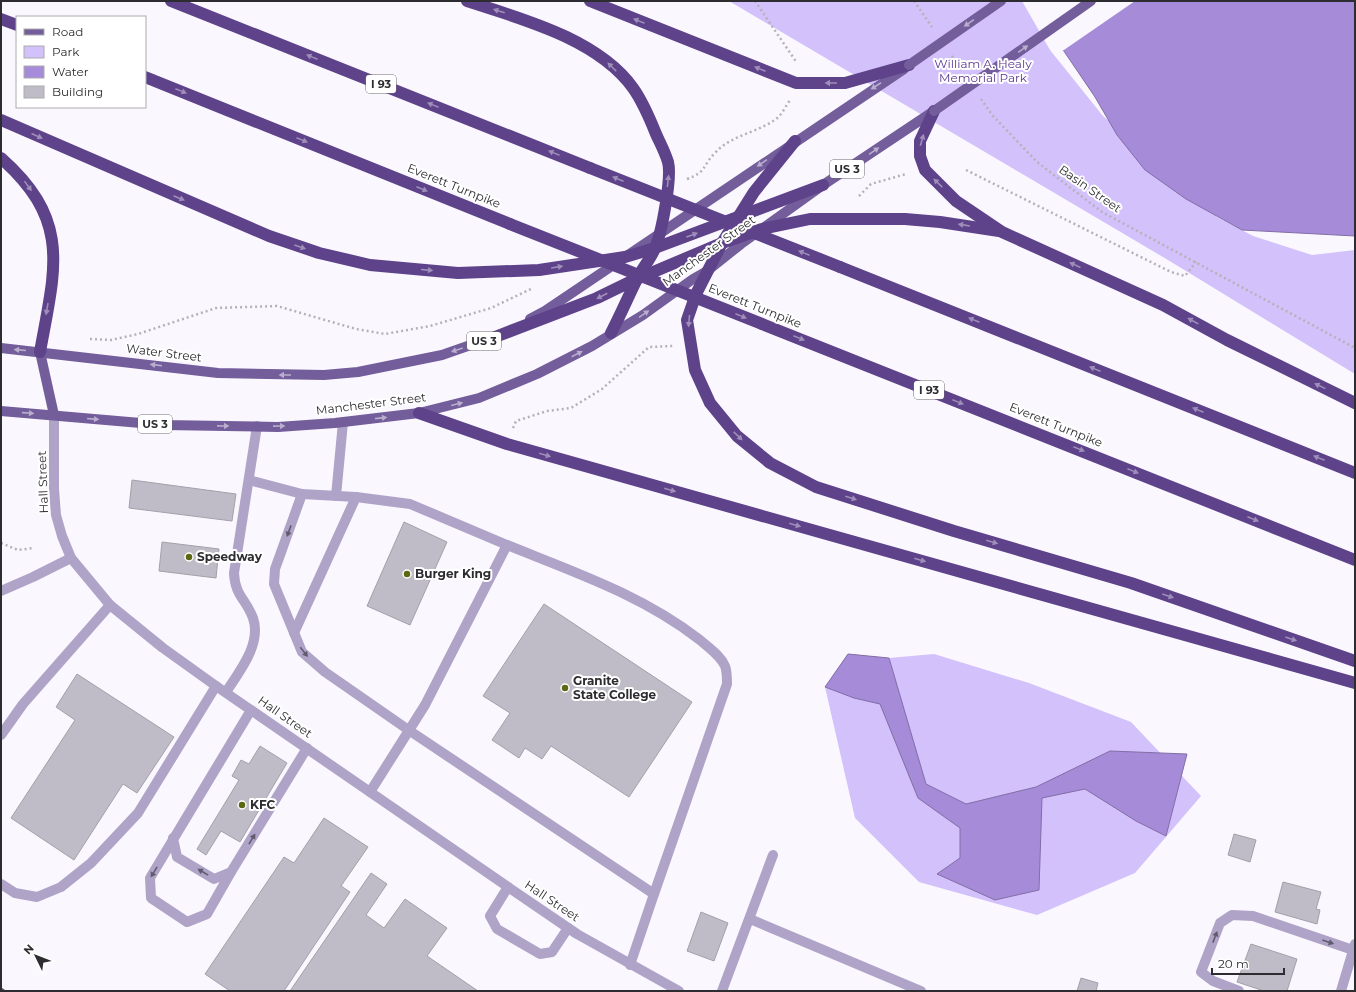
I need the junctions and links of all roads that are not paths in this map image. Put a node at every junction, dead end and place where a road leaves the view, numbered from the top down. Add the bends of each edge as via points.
1 (172, 1) edge
2 (467, 1) edge
3 (590, 1) edge
4 (1001, 1) edge
5 (1091, 1) edge
6 (1, 19) edge
7 (16, 25) edge
8 (909, 65) junction
9 (146, 77) edge
10 (934, 111) junction
11 (1, 120) edge
12 (795, 141) junction
13 (1, 158) edge
14 (823, 185) junction
15 (738, 218) junction
16 (762, 230) junction
17 (1002, 232) junction
18 (659, 233) junction
19 (722, 243) junction
20 (655, 248) junction
21 (625, 257) junction
22 (707, 271) junction
23 (637, 278) junction
24 (611, 334) junction
25 (495, 337) junction
26 (1, 348) edge
27 (40, 352) junction
28 (1355, 404) edge
29 (1, 411) edge
30 (419, 414) junction
31 (54, 415) junction
32 (343, 422) junction
33 (257, 426) junction
34 (1355, 473) edge
35 (250, 480) junction
36 (302, 494) junction
37 (336, 496) junction
38 (356, 497) junction
39 (507, 545) junction
40 (71, 558) junction
41 (1355, 560) edge
42 (1, 590) edge
43 (110, 605) junction
44 (294, 633) junction
45 (1355, 661) edge
46 (1355, 683) edge
47 (216, 686) junction
48 (226, 692) junction
49 (252, 710) junction
50 (410, 732) junction
51 (1, 735) edge
52 (307, 748) junction
53 (370, 792) junction
54 (174, 838) junction
55 (774, 855) dead end
56 (231, 872) junction
57 (1, 884) edge
58 (508, 887) junction
59 (654, 894) junction
60 (750, 919) junction
61 (568, 928) junction
62 (1354, 947) edge
63 (630, 965) junction
64 (679, 991) edge
65 (722, 991) edge
66 (921, 991) edge
67 (1240, 991) edge
68 (1341, 991) edge

34 -> 1 highway, I 93, bridge
18 -> 2 highway via 669,178 668,162 652,122 633,88 608,63 581,46 530,21
8 -> 3 highway via 845,83 796,83
4 -> 8 main road, US 3, bridge
10 -> 5 main road, Manchester Street / US 3, bridge
6 - 7 highway
8 -> 12 main road, US 3
9 -> 41 highway, Everett Turnpike / I 93, bridge
14 -> 10 main road, Manchester Street / US 3
17 -> 10 highway via 956,201 925,170 920,156 920,141
11 -> 21 highway via 269,236 319,253 370,266 458,273 539,270
12 - 15 highway via 754,192
12 -> 18 main road, US 3
13 -> 27 highway via 20,175 38,199 49,224 54,252 51,291
14 - 15 highway
14 - 16 main road, Manchester Street / US 3
15 - 19 highway
20 -> 15 highway
17 -> 16 highway via 940,222 871,218 810,219
16 - 19 highway
16 - 22 main road, Manchester Street / US 3
28 -> 17 highway via 1163,305
18 - 20 highway
18 - 21 main road, US 3
19 - 22 highway
19 - 23 highway
20 - 21 highway
20 - 23 highway
21 - 25 main road, US 3 via 545,311
24 -> 22 main road, Manchester Street / US 3
22 -> 45 highway via 687,320 695,370 710,403 737,436 770,463 816,486 954,531 1131,583
23 - 24 highway
23 -> 25 highway via 597,298
30 -> 24 main road, Manchester Street / US 3 via 486,395 537,374
25 -> 27 main road, Water Street / US 3 via 442,355 358,372 324,375 218,373
27 -> 26 main road, Water Street / US 3
27 - 31 main road, Hall Street
29 -> 31 main road, US 3
32 -> 30 main road, Manchester Street / US 3
30 -> 46 highway via 515,446
31 -> 33 main road, US 3 via 164,425
31 - 40 street, Hall Street via 56,515
33 -> 32 main road, Manchester Street / US 3
32 - 37 street
33 - 35 street
35 - 36 street
35 - 48 street via 234,573 235,586 253,618 255,630 253,644 244,664
36 - 37 street
36 -> 44 street via 275,569 274,584
37 - 38 street
38 - 39 street via 410,504
38 - 44 street
39 - 50 street
39 - 59 street via 638,599 716,653 726,667 727,684
40 - 42 street
40 - 43 street, Hall Street
43 - 47 street, Hall Street
43 - 51 street via 22,704
44 -> 50 street via 302,652 325,672
47 - 48 street, Hall Street
47 - 57 street via 138,813 91,863 61,887 37,897 15,893
48 - 49 street, Hall Street
49 - 52 street, Hall Street
49 - 54 street
50 - 53 street
50 - 59 street
52 - 53 street, Hall Street
56 -> 52 street
53 - 58 street, Hall Street
56 -> 54 street via 214,879 178,857
54 -> 56 street via 150,878 151,898 187,922 207,914
55 - 60 street
58 - 61 street, Hall Street
58 - 61 street via 490,916 497,929 540,954 552,952
59 - 63 street
60 - 65 street
60 - 66 street
61 - 63 street, Hall Street
67 -> 62 street via 1213,981 1201,972 1220,923 1232,915 1253,916
62 - 68 street
63 - 64 street, Hall Street

